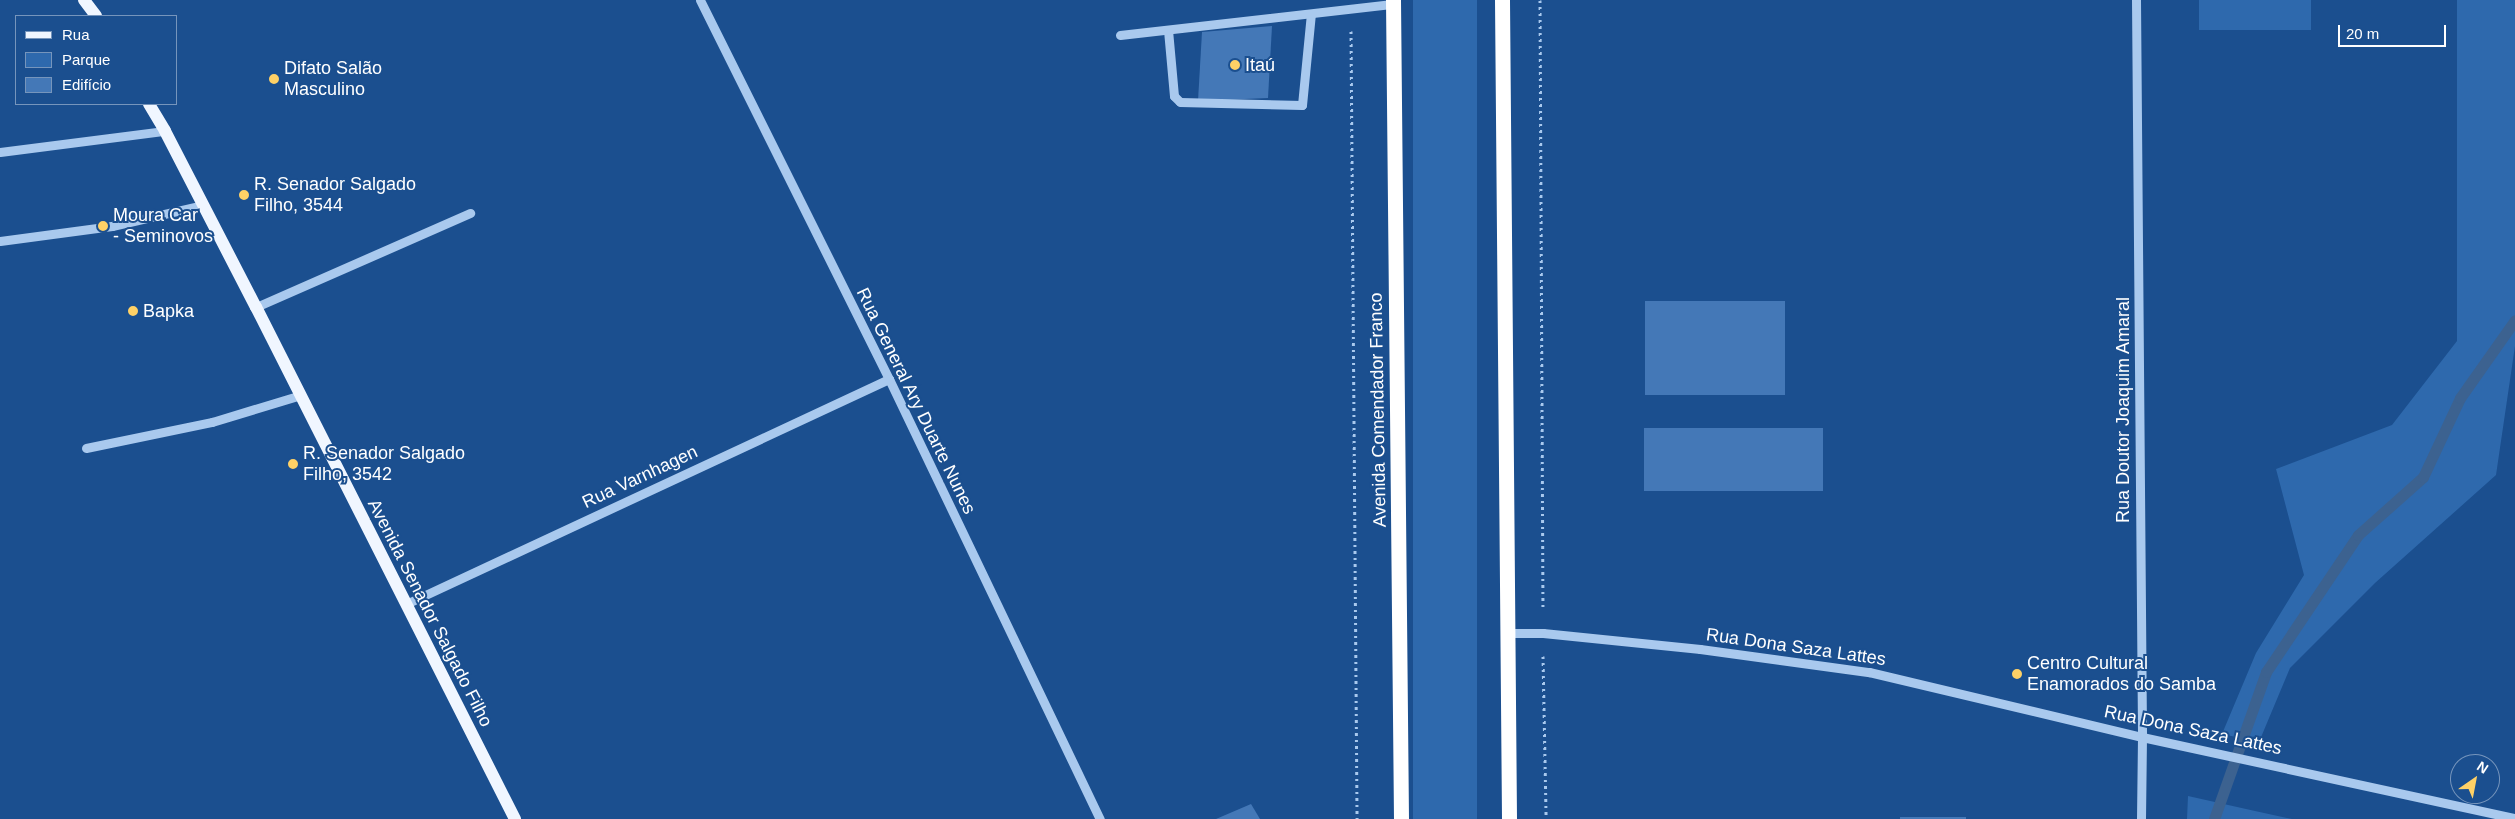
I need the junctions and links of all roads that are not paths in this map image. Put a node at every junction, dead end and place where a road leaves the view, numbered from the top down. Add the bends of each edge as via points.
1 (700, 0) edge
2 (1502, 0) edge
3 (2136, 0) edge
4 (1392, 2) edge
5 (1311, 14) junction
6 (1168, 30) junction
7 (1120, 35) dead end
8 (150, 105) edge
9 (165, 131) junction
10 (0, 152) edge
11 (203, 204) junction
12 (470, 213) dead end
13 (0, 241) edge
14 (256, 307) junction
15 (889, 379) junction
16 (301, 395) junction
17 (86, 448) dead end
18 (406, 604) junction
19 (1507, 633) junction
20 (2142, 737) junction
21 (2515, 818) edge
22 (515, 819) edge
23 (1100, 819) edge
24 (1400, 819) edge
25 (1509, 819) edge
26 (2141, 819) edge

1 - 15 street, Rua General Ary Duarte Nunes
2 - 19 highway
3 - 20 street, Rua Doutor Joaquim Amaral
4 - 5 street
4 - 24 highway, Avenida Comendador Franco
5 - 6 street
5 - 6 street via 1302,105 1180,102 1174,96
6 - 7 street
8 - 9 main road, Avenida Senador Salgado Filho
9 - 10 street
9 - 11 main road, Avenida Senador Salgado Filho
11 - 13 street via 112,226
11 - 14 main road, Avenida Senador Salgado Filho
12 - 14 street
14 - 16 main road, Avenida Senador Salgado Filho
15 - 18 street, Rua Varnhagen
15 - 23 street, Rua General Ary Duarte Nunes
16 - 17 street via 212,422
16 - 18 main road, Avenida Senador Salgado Filho
18 - 22 main road, Avenida Senador Salgado Filho
19 - 20 street, Rua Dona Saza Lattes via 1700,649 1869,672
19 - 25 highway
20 - 21 street, Rua Dona Saza Lattes
20 - 26 street, Rua Doutor Joaquim Amaral

